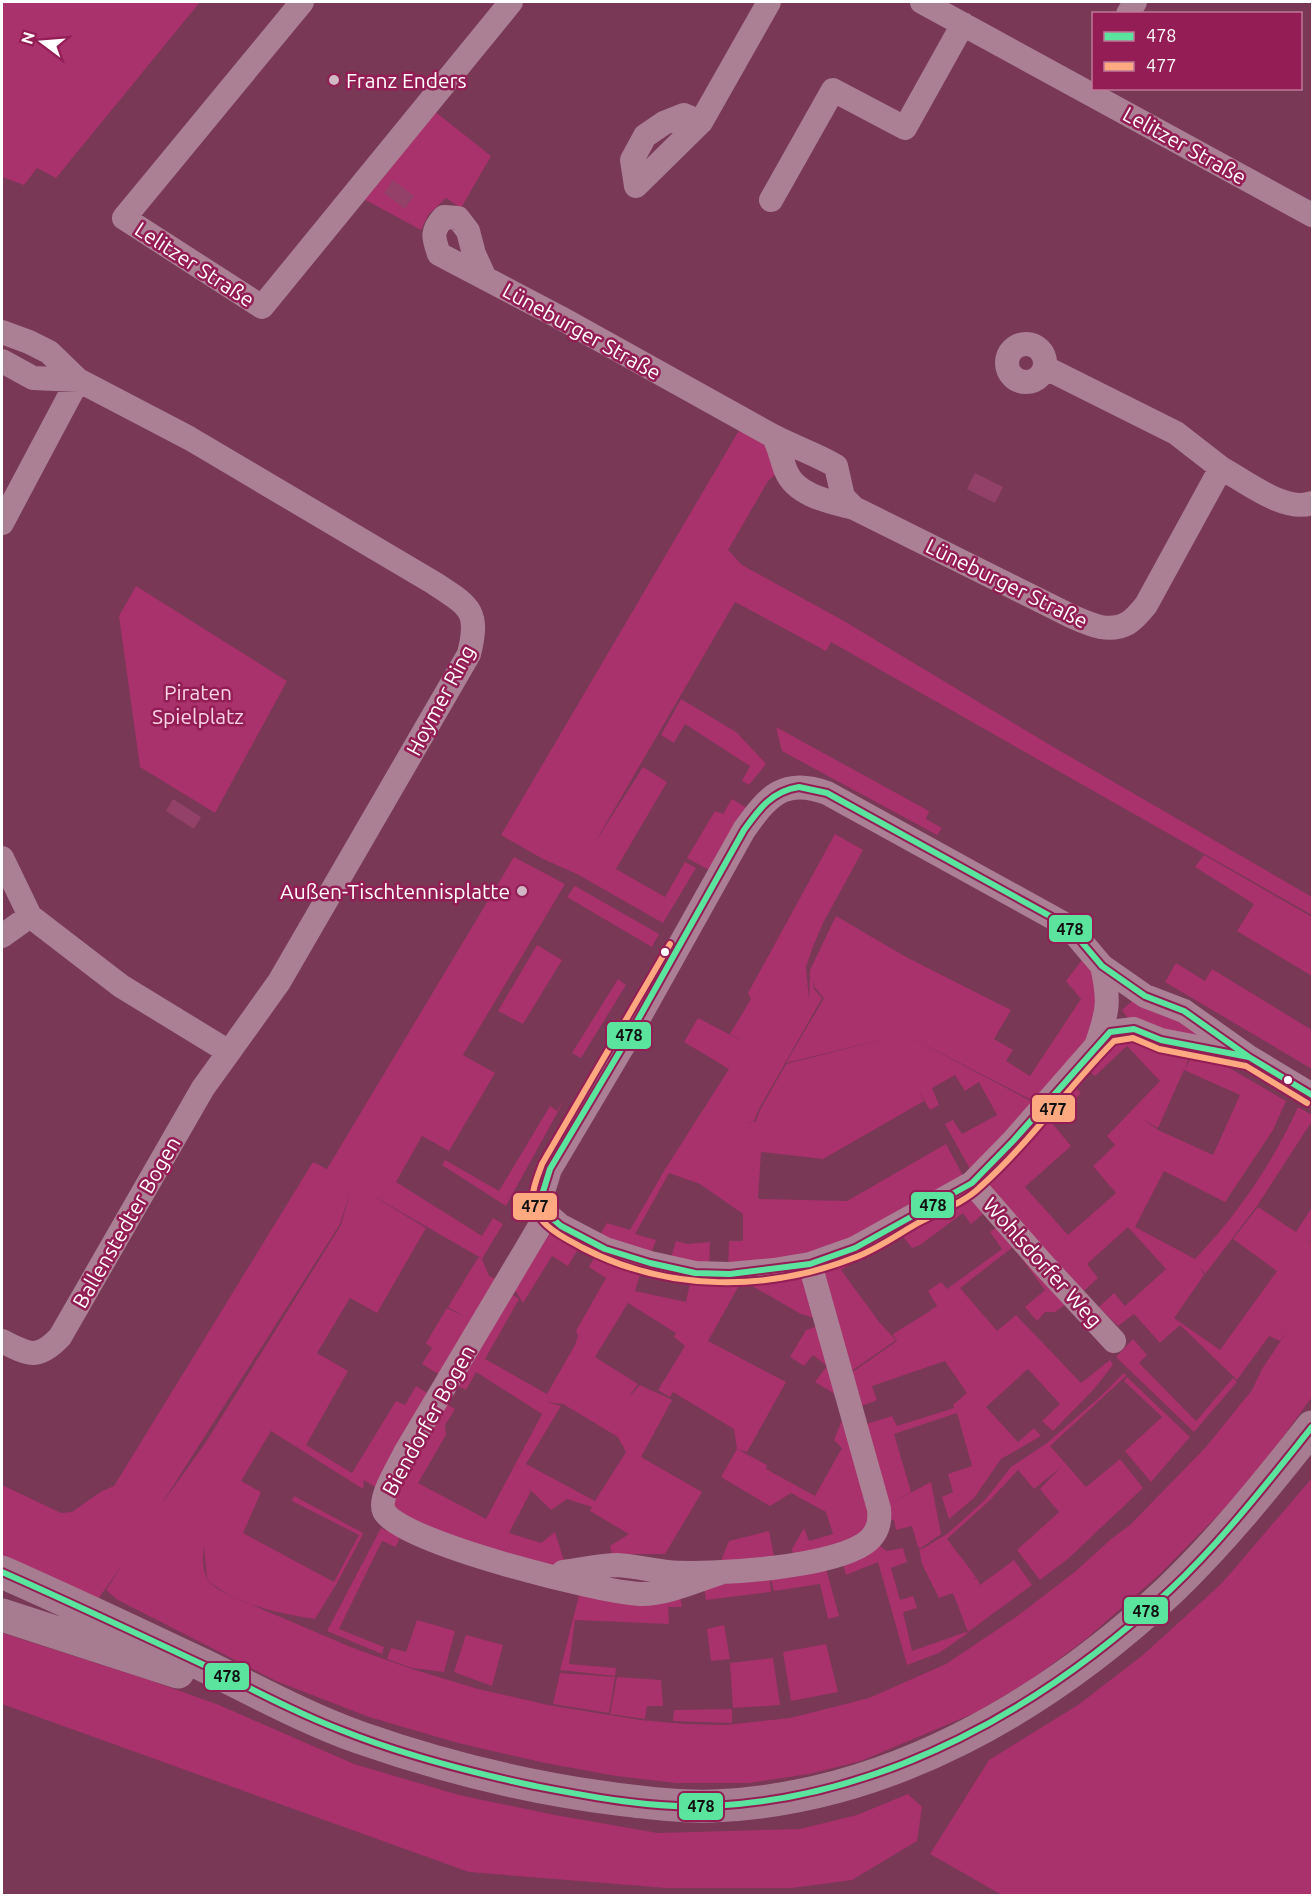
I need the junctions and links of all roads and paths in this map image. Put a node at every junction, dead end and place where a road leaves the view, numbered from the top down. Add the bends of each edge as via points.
1 (302, 2) edge
2 (511, 2) edge
3 (769, 2) edge
4 (922, 2) edge
5 (963, 24) junction
6 (1089, 82) edge
7 (1102, 90) edge
8 (701, 122) dead end
9 (771, 200) dead end
10 (1312, 215) edge
11 (485, 278) dead end
12 (2, 332) edge
13 (2, 361) edge
14 (1046, 368) dead end
15 (78, 380) junction
16 (773, 436) junction
17 (1221, 468) junction
18 (1312, 503) edge
19 (854, 508) junction
20 (2, 523) edge
21 (2, 858) edge
22 (30, 916) junction
23 (2, 936) edge
24 (1102, 966) junction
25 (1145, 996) junction
26 (1127, 1019) junction
27 (1096, 1046) junction
28 (229, 1052) junction
29 (1249, 1057) junction
30 (1312, 1095) edge
31 (972, 1183) junction
32 (547, 1214) junction
33 (810, 1264) junction
34 (2, 1341) edge
35 (1114, 1341) dead end
36 (1312, 1426) edge
37 (2, 1572) edge
38 (2, 1615) edge
39 (308, 1716) junction

1 - 2 street, Lelitzer Straße via 124,218 262,307
3 - 8 street
4 - 5 street, Lelitzer Straße
5 - 6 street, Lelitzer Straße
5 - 9 street via 905,128 833,90
7 - 10 street, Lelitzer Straße
11 - 16 street, Lüneburger Straße
12 - 15 street via 49,352
13 - 15 street via 33,378
14 - 17 street via 1176,433
15 - 20 street
15 - 28 street, Hoymer Ring via 189,438 434,582 463,602 472,615 474,633 469,654 279,982
16 - 19 street, Lüneburger Straße via 836,466 843,497
16 - 19 street, Lüneburger Straße via 787,474 801,488 817,498
17 - 18 street via 1278,500 1293,505
17 - 19 street, Lüneburger Straße via 1146,605 1129,623 1113,628 1097,627 1071,616
21 - 22 street
22 - 23 street
22 - 28 street via 121,986
24 - 25 street
24 - 26 street
24 - 27 street via 1107,1007
24 - 32 street via 1068,926 1017,897 827,793 810,786 783,790 761,806 744,830 550,1169 542,1196
25 - 26 street via 1130,999
25 - 29 street via 1184,1011
26 - 27 street
26 - 29 street via 1161,1040
27 - 31 street
28 - 34 street, Ballenstedter Bogen via 203,1088 60,1337 39,1353 26,1353
29 - 30 street
31 - 33 street via 855,1248
31 - 35 street, Wohlsdorfer Weg
32 - 33 street via 561,1226 605,1249 695,1273 743,1273
32 - 33 street, Biendorfer Bogen via 405,1453 382,1501 388,1518 418,1535 540,1573 616,1565 667,1572 720,1573 776,1568 860,1547 870,1539 880,1520 879,1509
36 - 39 main road via 1249,1506 1170,1589 1107,1643 1055,1684 998,1720 875,1776 775,1800 712,1806 650,1803 569,1793 494,1776 359,1737
37 - 39 main road
38 - 39 main road

